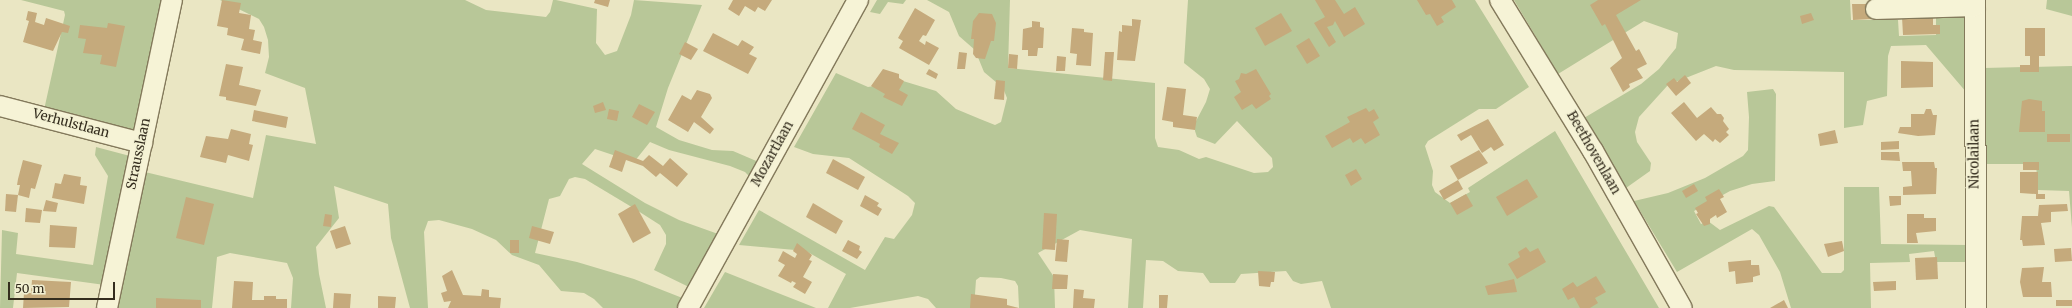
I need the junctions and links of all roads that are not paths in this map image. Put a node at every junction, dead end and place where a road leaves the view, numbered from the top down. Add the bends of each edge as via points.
1 (172, 0) edge
2 (858, 0) edge
3 (1500, 0) edge
4 (1975, 3) edge
5 (1876, 9) dead end
6 (0, 106) edge
7 (142, 143) junction
8 (107, 308) edge
9 (688, 308) edge
10 (1682, 308) edge
11 (1976, 308) edge

1 - 7 street, Strausslaan
2 - 9 street, Mozartlaan
3 - 10 street, Beethovenlaan via 1592,151
4 - 5 street
4 - 11 street, Nicolailaan
6 - 7 street, Verhulstlaan
7 - 8 street, Strausslaan

